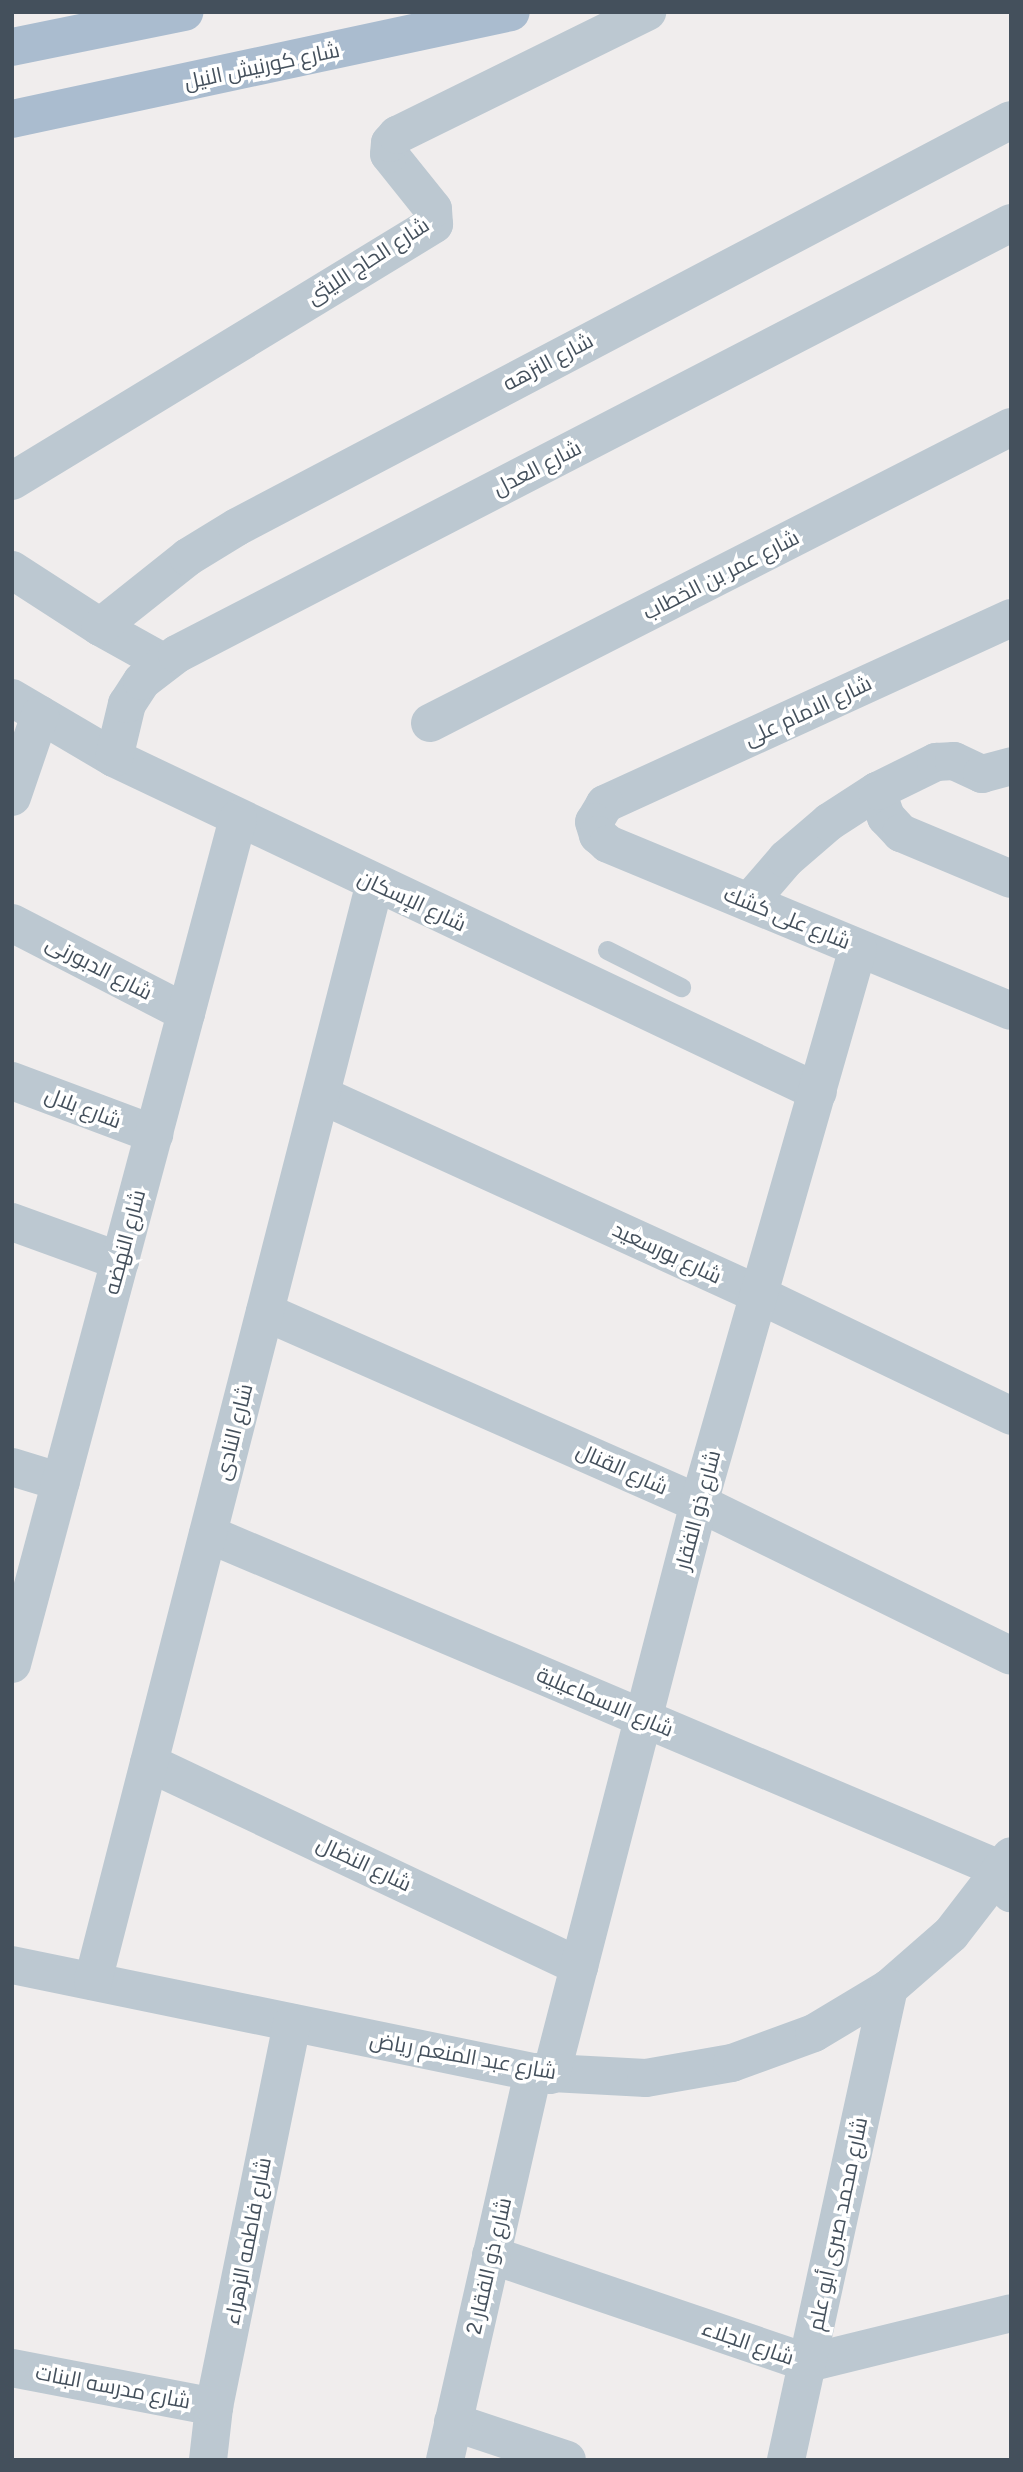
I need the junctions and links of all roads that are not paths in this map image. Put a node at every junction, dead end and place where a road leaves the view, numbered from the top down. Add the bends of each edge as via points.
1 (184, 12) edge
2 (512, 12) edge
3 (647, 12) edge
4 (12, 47) edge
5 (12, 120) edge
6 (1011, 120) edge
7 (1011, 223) edge
8 (1011, 427) edge
9 (12, 481) edge
10 (12, 570) edge
11 (1011, 618) edge
12 (100, 628) junction
13 (163, 662) junction
14 (26, 707) edge
15 (430, 723) dead end
16 (114, 758) junction
17 (1011, 766) edge
18 (877, 791) junction
19 (12, 797) edge
20 (605, 804) joint
21 (238, 819) junction
22 (1011, 878) edge
23 (375, 883) junction
24 (749, 902) junction
25 (12, 923) edge
26 (858, 948) junction
27 (681, 987) dead end
28 (604, 991) junction
29 (1011, 1011) edge
30 (186, 1013) junction
31 (12, 1081) edge
32 (818, 1092) junction
33 (321, 1095) junction
34 (154, 1134) junction
35 (12, 1222) edge
36 (120, 1261) junction
37 (760, 1295) junction
38 (265, 1312) junction
39 (1011, 1416) edge
40 (12, 1467) edge
41 (61, 1482) junction
42 (699, 1503) junction
43 (208, 1534) junction
44 (1011, 1656) edge
45 (13, 1658) edge
46 (643, 1718) junction
47 (149, 1763) junction
48 (1008, 1873) edge
49 (12, 1965) edge
50 (579, 1966) junction
51 (93, 1981) junction
52 (889, 1988) junction
53 (292, 2023) junction
54 (542, 2073) junction
55 (491, 2255) junction
56 (1011, 2313) edge
57 (808, 2363) junction
58 (12, 2368) edge
59 (214, 2407) junction
60 (453, 2422) junction
61 (208, 2460) edge
62 (444, 2460) edge
63 (567, 2460) edge
64 (786, 2460) edge

1 - 4 main road
2 - 5 main road, شارع كورنيش النيل
3 - 9 street, شارع الحاج الليثى via 397,135 389,154 433,209 434,224
6 - 12 street, شارع النزهه via 237,527 188,557
7 - 13 street, شارع العدل
8 - 15 street, شارع عمر بن الخطاب
10 - 12 street
11 - 20 street, شارع الامام على
12 - 13 street
13 - 16 street, شارع العدل via 127,704
14 - 16 street, شارع الإسكان
14 - 19 street
16 - 21 street, شارع الإسكان
17 - 18 street via 982,774 954,761 936,762
18 - 22 street via 886,817 901,833
18 - 24 street via 829,821 786,859
20 - 24 street, شارع على كشك via 594,821 598,835 608,844
21 - 23 street, شارع الإسكان
21 - 30 street, شارع النهضه
23 - 28 street, شارع الإسكان
23 - 33 street, شارع النادى
24 - 26 street, شارع على كشك
25 - 30 street, شارع الدبورنى
26 - 29 street, شارع على كشك
26 - 32 street, شارع ذو الفقار
27 - 28 lane via 613,953
28 - 32 street, شارع الإسكان
30 - 34 street, شارع النهضه
31 - 34 street, شارع بلال
32 - 37 street, شارع ذو الفقار
33 - 37 street, شارع بورسعيد
33 - 38 street, شارع النادى
34 - 36 street, شارع النهضه
35 - 36 street
36 - 41 street, شارع النهضه
37 - 39 street, شارع بورسعيد
37 - 42 street, شارع ذو الفقار
38 - 42 street, شارع القنال
38 - 43 street, شارع النادى
40 - 41 street
41 - 45 street, شارع النهضه
42 - 44 street, شارع القنال
42 - 46 street, شارع ذو الفقار
43 - 46 street, شارع الاسماعيلية
43 - 47 street, شارع النادى
46 - 48 street, شارع الاسماعيلية
46 - 50 street, شارع ذو الفقار
47 - 50 street, شارع النضال
47 - 51 street, شارع النادى
48 - 52 street, شارع عبد المنعم رياض via 951,1934
49 - 51 street, شارع عبد المنعم رياض
50 - 54 street, شارع ذو الفقار
51 - 53 street, شارع عبد المنعم رياض
52 - 54 street, شارع عبد المنعم رياض via 814,2033 732,2063 646,2078
52 - 57 street, شارع محمد صبرى أبو علم
53 - 54 street, شارع عبد المنعم رياض
53 - 59 street, شارع فاطمه الزهراء
54 - 55 street, شارع ذو الفقار 2
55 - 57 street, شارع الجلاء
55 - 60 street, شارع ذو الفقار 2
56 - 57 street, شارع الجلاء
57 - 64 street, شارع محمد صبرى أبو علم
58 - 59 street, شارع مدرسه البنات
59 - 61 street, شارع فاطمه الزهراء
60 - 62 street, شارع ذو الفقار 2
60 - 63 street

